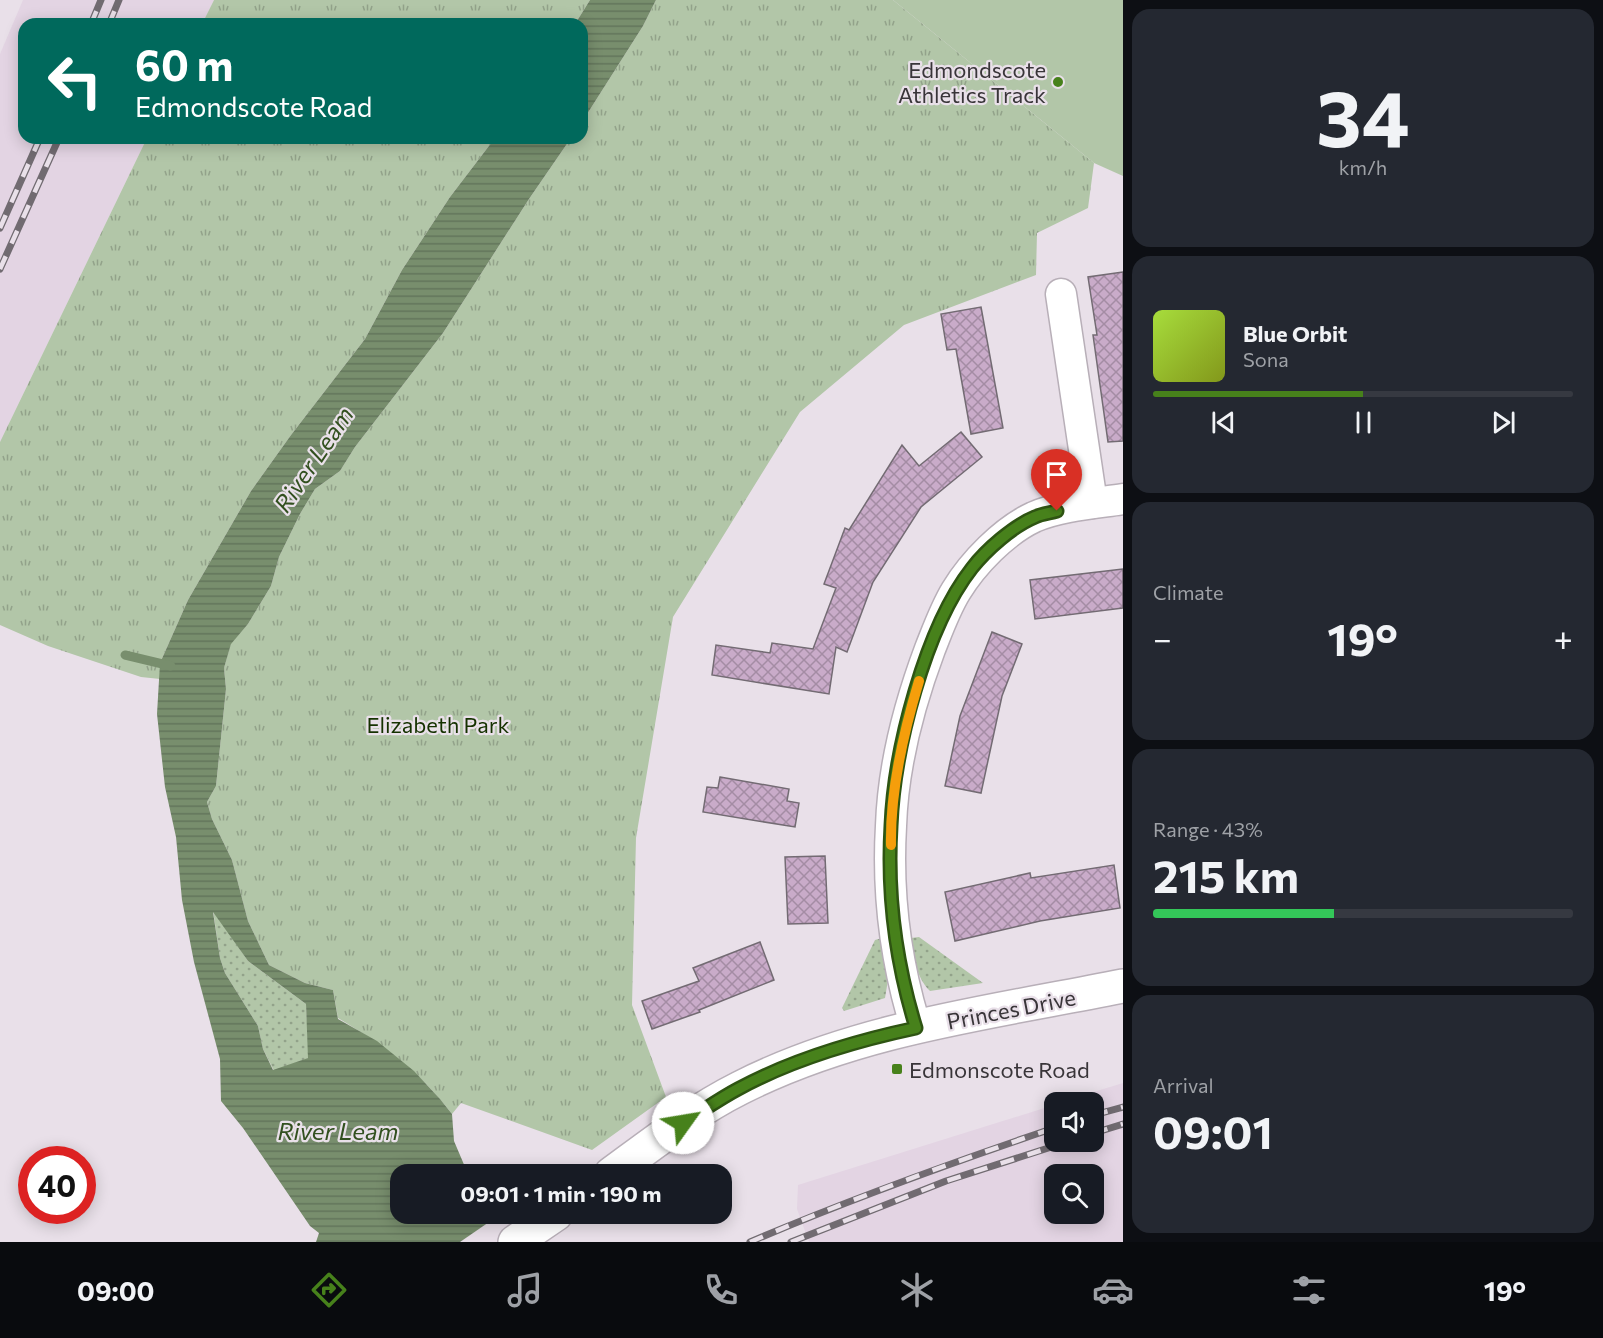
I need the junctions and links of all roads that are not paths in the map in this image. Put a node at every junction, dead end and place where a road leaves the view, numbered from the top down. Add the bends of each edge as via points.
1 (1061, 294) dead end
2 (1123, 499) edge
3 (1092, 503) junction
4 (1123, 986) edge
5 (916, 1028) junction
6 (625, 1164) edge
7 (541, 1224) edge
8 (515, 1242) edge

1 - 3 street
2 - 3 street
3 - 5 street via 1034,517 994,544 956,591 924,666 896,776 891,826 892,902 899,964
4 - 5 street, Princes Drive
5 - 6 street, Princes Drive via 835,1049 739,1088
7 - 8 street

